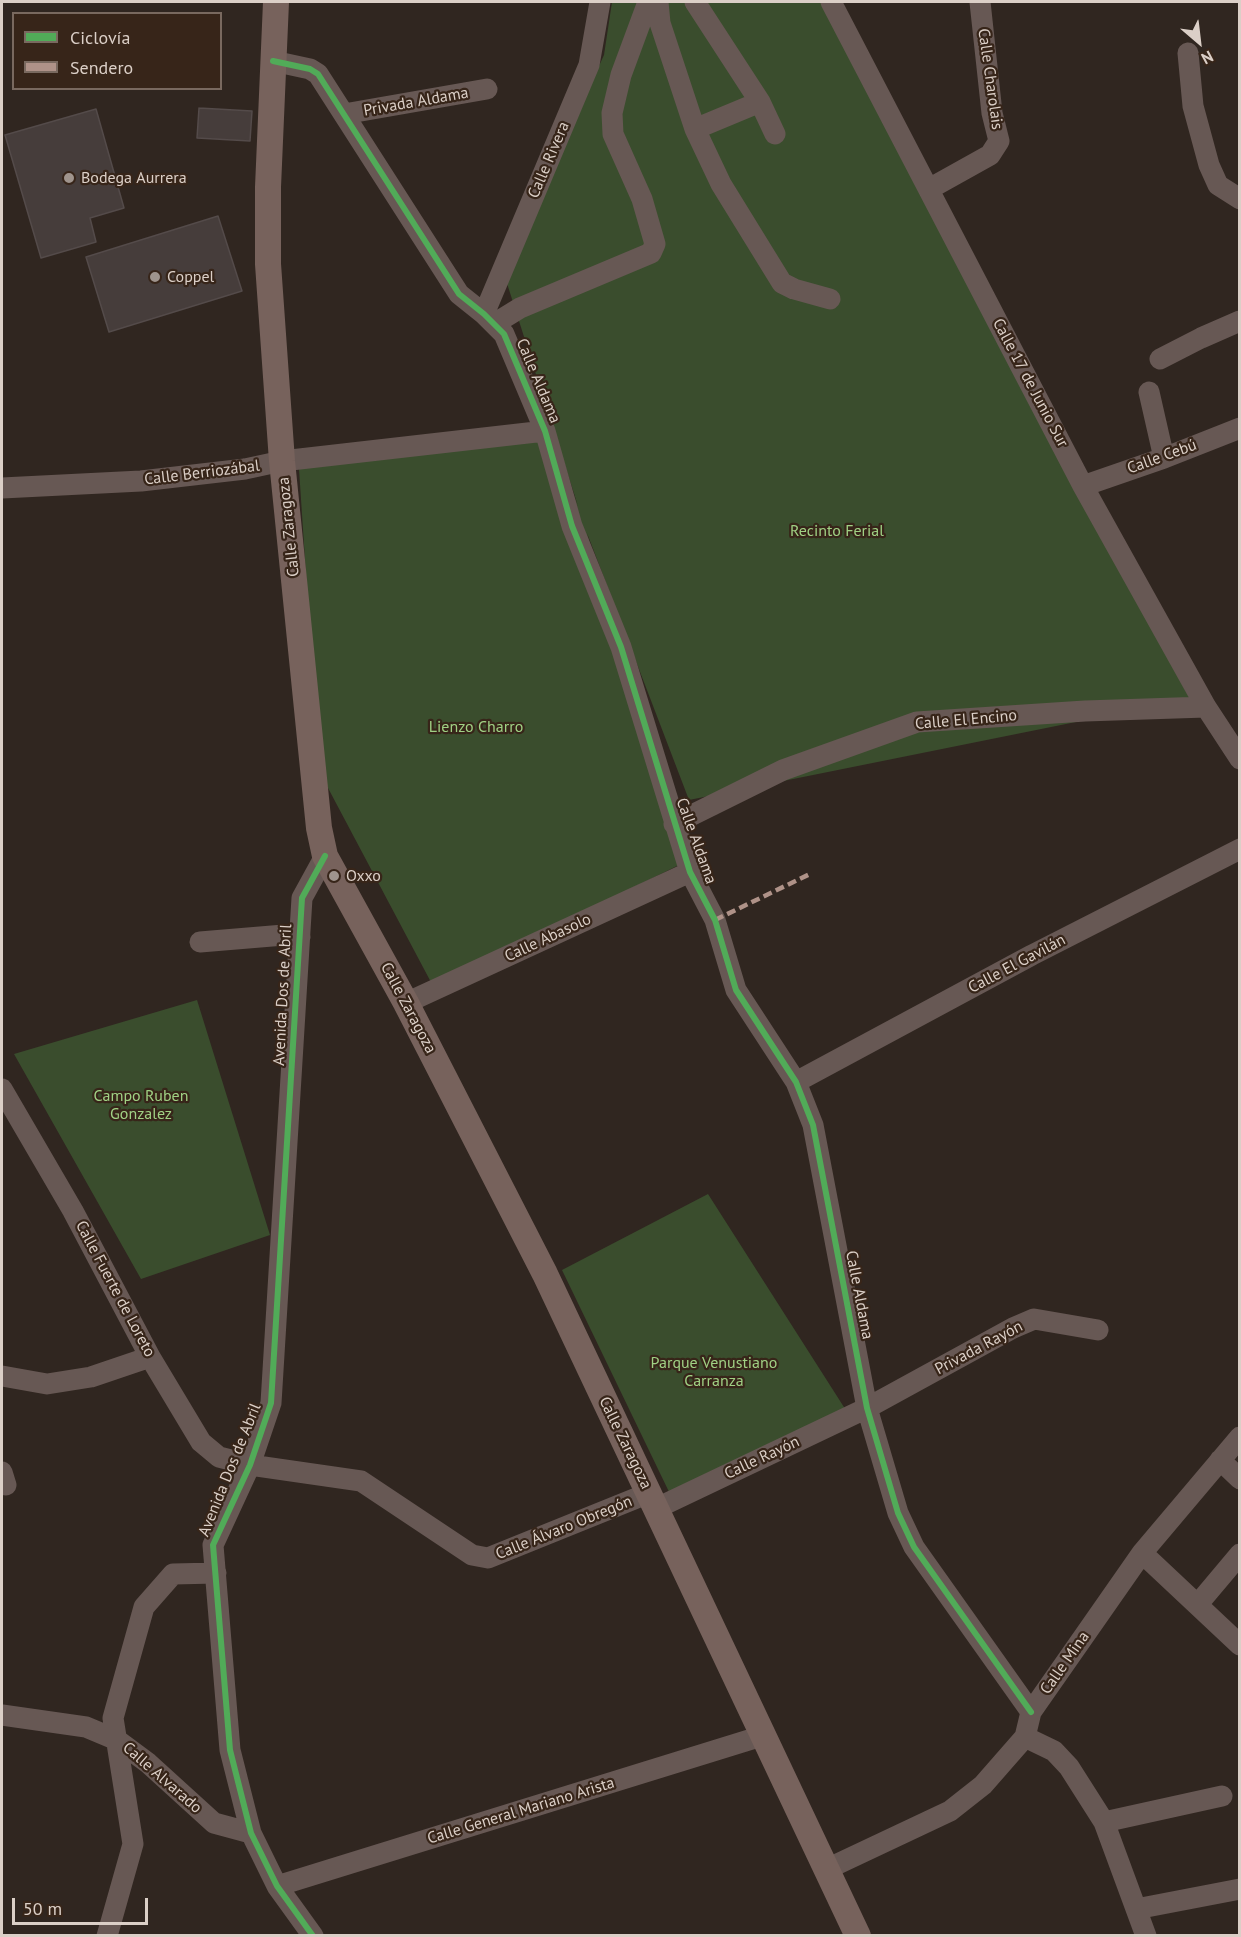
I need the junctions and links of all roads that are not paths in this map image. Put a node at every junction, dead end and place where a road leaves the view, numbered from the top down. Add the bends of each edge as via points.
1 (276, 2) edge
2 (600, 2) edge
3 (648, 2) edge
4 (658, 2) edge
5 (695, 2) edge
6 (831, 2) edge
7 (980, 2) edge
8 (1188, 53) dead end
9 (273, 61) junction
10 (487, 89) dead end
11 (760, 102) junction
12 (344, 114) junction
13 (695, 129) junction
14 (775, 134) dead end
15 (929, 189) junction
16 (1239, 199) edge
17 (830, 299) dead end
18 (489, 319) junction
19 (1239, 321) edge
20 (1160, 359) dead end
21 (1149, 392) dead end
22 (1239, 428) edge
23 (545, 431) junction
24 (1164, 458) junction
25 (282, 461) junction
26 (1083, 486) junction
27 (2, 488) edge
28 (1206, 707) junction
29 (1239, 759) edge
30 (674, 824) junction
31 (1239, 849) edge
32 (325, 856) junction
33 (690, 872) junction
34 (300, 937) junction
35 (200, 942) dead end
36 (406, 1003) junction
37 (796, 1082) junction
38 (2, 1089) edge
39 (1098, 1330) dead end
40 (150, 1358) junction
41 (2, 1376) edge
42 (867, 1408) junction
43 (1239, 1437) edge
44 (1220, 1460) junction
45 (250, 1465) junction
46 (1239, 1479) edge
47 (653, 1501) junction
48 (1142, 1553) junction
49 (1239, 1554) edge
50 (216, 1573) junction
51 (1198, 1604) junction
52 (1239, 1645) edge
53 (1031, 1712) junction
54 (2, 1715) edge
55 (765, 1735) junction
56 (1025, 1737) junction
57 (117, 1740) junction
58 (1222, 1796) dead end
59 (1104, 1822) junction
60 (251, 1833) junction
61 (826, 1869) junction
62 (277, 1886) junction
63 (1239, 1889) edge
64 (1136, 1910) junction
65 (107, 1935) edge
66 (313, 1935) edge
67 (858, 1935) edge
68 (1146, 1935) edge

1 - 9 main road, Calle Zaragoza
2 - 18 street, Calle Rivera via 589,65
3 - 18 street via 612,112 613,134 642,199 655,244 651,253
4 - 13 street via 660,23
5 - 11 street
6 - 15 street, Calle 17 de Junio Sur
7 - 15 street, Calle Charolais via 992,112 999,141 990,156
8 - 16 street via 1193,106 1209,165 1218,184
9 - 12 street, Calle Aldama via 310,69
9 - 25 main road, Calle Zaragoza via 268,264
10 - 12 street, Privada Aldama
11 - 13 street
11 - 14 street
12 - 18 street, Calle Aldama via 459,294
13 - 17 street via 721,184 782,283
15 - 26 street, Calle 17 de Junio Sur
18 - 23 street, Calle Aldama via 504,334
19 - 20 street
21 - 24 street
22 - 24 street, Calle Cebú
23 - 25 street, Calle Berriozábal
23 - 30 street, Calle Aldama via 573,526 621,647
24 - 26 street, Calle Cebú
25 - 27 street, Calle Berriozábal via 141,481
25 - 32 main road, Calle Zaragoza
26 - 28 street, Calle 17 de Junio Sur
28 - 29 street, Calle 17 de Junio Sur
28 - 30 street, Calle El Encino via 917,722 783,770
30 - 33 street, Calle Aldama
31 - 37 street, Calle El Gavilán
32 - 34 street, Avenida Dos de Abril via 302,898
32 - 36 main road, Calle Zaragoza
33 - 36 street, Calle Abasolo
33 - 37 street, Calle Aldama via 715,920 736,990
34 - 35 street
34 - 45 street, Avenida Dos de Abril via 271,1403
36 - 47 main road, Calle Zaragoza via 545,1274
37 - 42 street, Calle Aldama via 813,1125
38 - 40 street, Calle Fuerte de Loreto via 74,1211
39 - 42 street, Privada Rayón via 1034,1319
40 - 41 street via 90,1377 47,1384
40 - 45 street, Calle Fuerte de Loreto via 201,1442 219,1457
42 - 47 street, Calle Rayón
42 - 53 street, Calle Aldama via 898,1513 914,1547
43 - 44 street, Calle Mina
44 - 46 street
44 - 48 street, Calle Mina
45 - 47 street, Calle Álvaro Obregón via 361,1481 472,1555 488,1558
45 - 50 street, Avenida Dos de Abril via 213,1545
47 - 55 main road, Calle Zaragoza
48 - 51 street
48 - 53 street, Calle Mina
49 - 51 street
50 - 57 street via 173,1574 144,1607 113,1718
50 - 60 street, Avenida Dos de Abril via 230,1750
51 - 52 street
53 - 56 street, Calle Mina
54 - 57 street, Calle Alvarado via 86,1727
55 - 61 main road, Calle Zaragoza
55 - 62 street, Calle General Mariano Arista
56 - 59 street via 1054,1751 1069,1767
56 - 61 street, Calle Mina via 983,1785 950,1811
57 - 60 street, Calle Alvarado via 214,1822
57 - 65 street via 132,1844
58 - 59 street
59 - 64 street
60 - 62 street, Avenida Dos de Abril
61 - 67 main road, Calle Zaragoza
62 - 66 street, Avenida Dos de Abril
63 - 64 street
64 - 68 street

